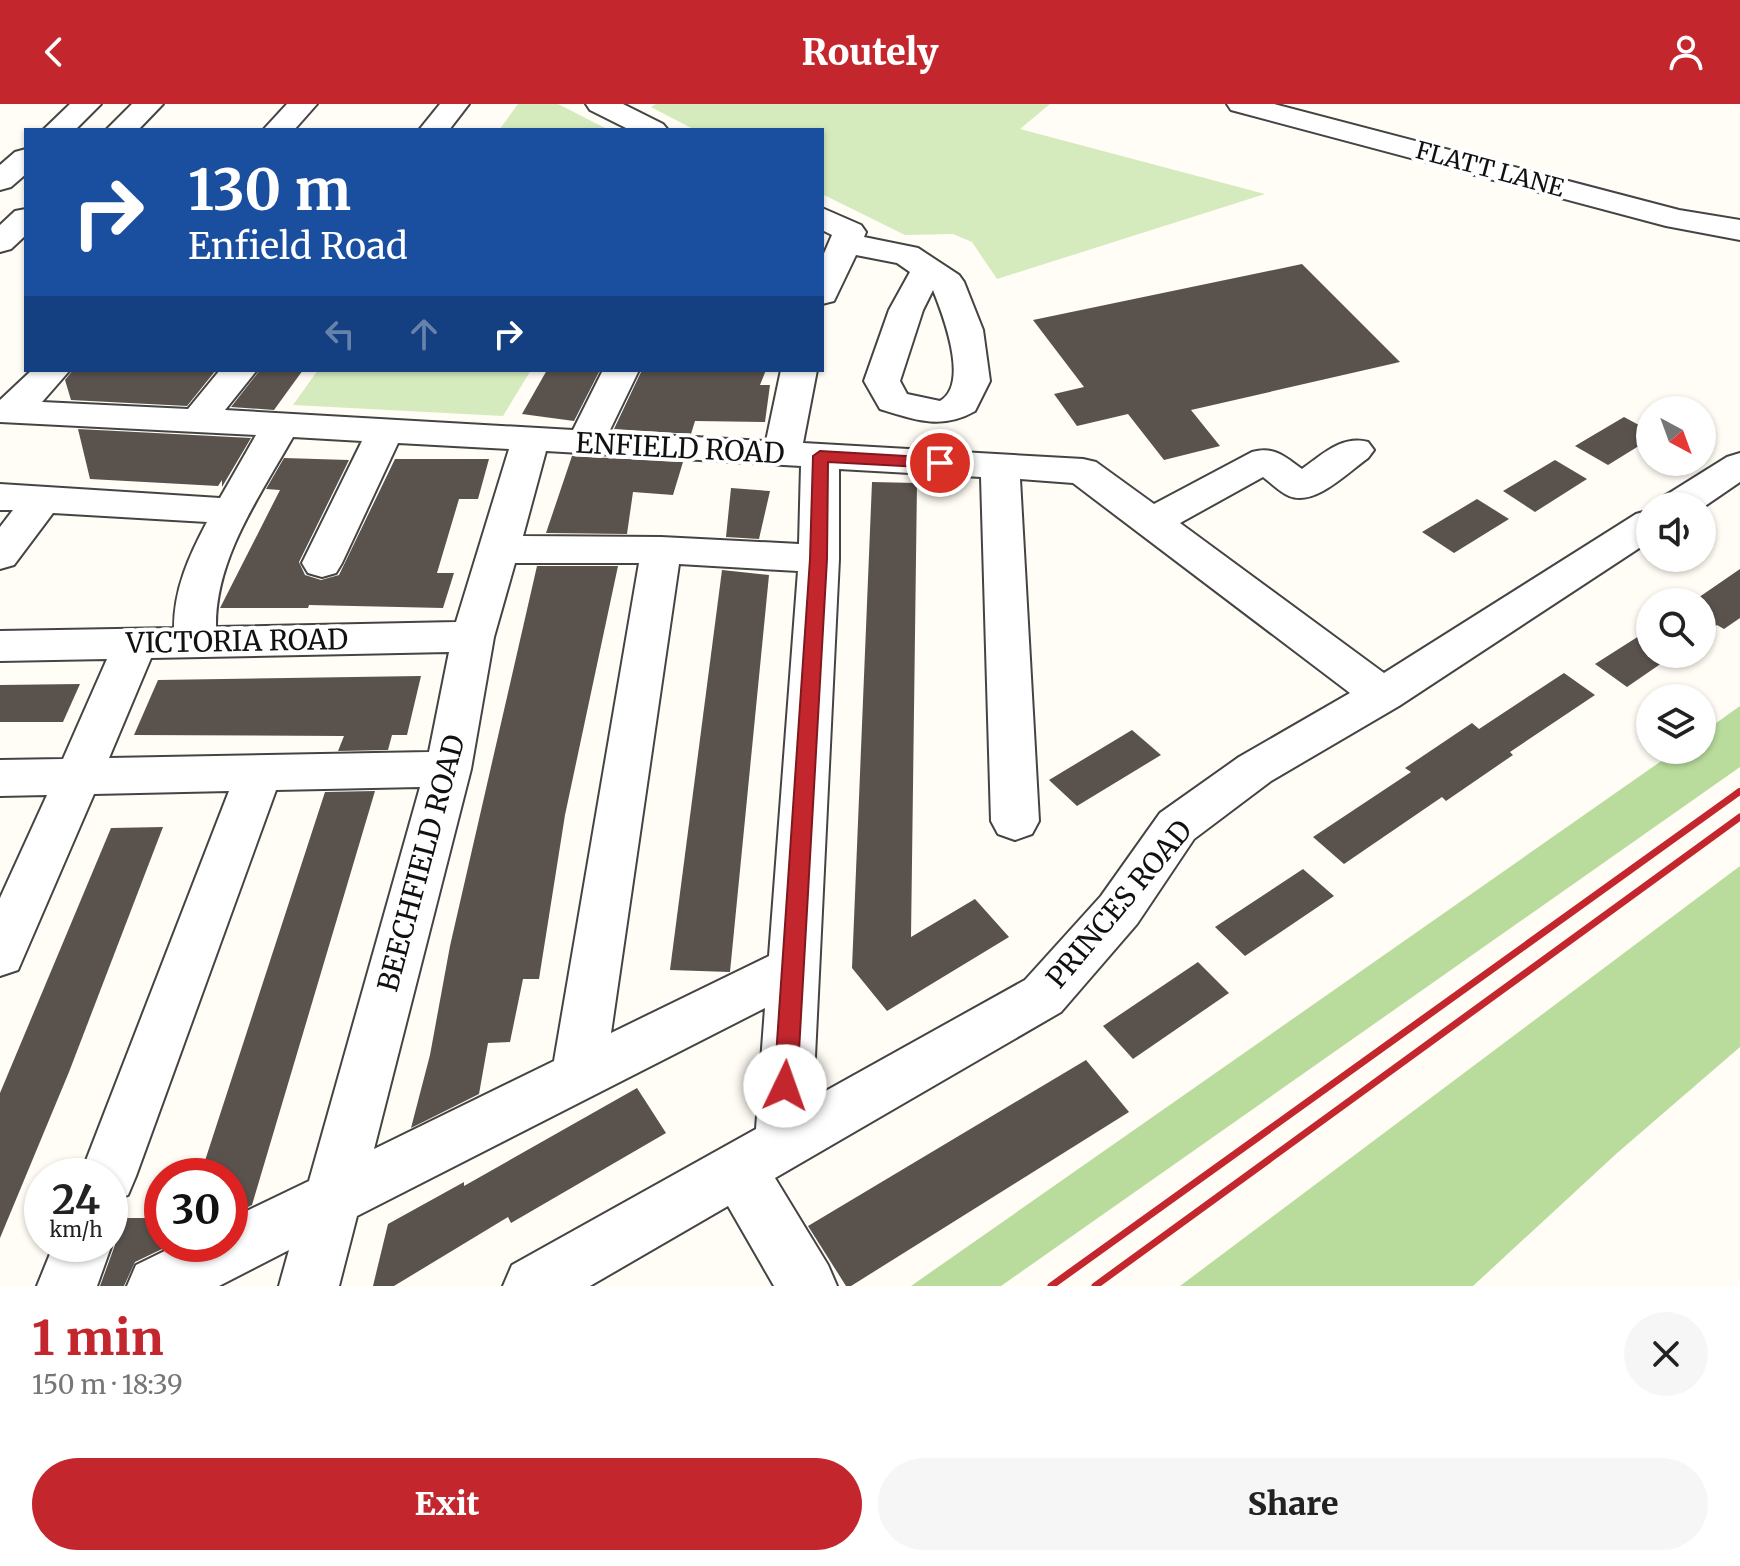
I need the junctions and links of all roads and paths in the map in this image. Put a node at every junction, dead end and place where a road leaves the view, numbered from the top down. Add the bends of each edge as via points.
1 (87, 104) edge
2 (149, 104) edge
3 (303, 104) edge
4 (455, 104) edge
5 (1241, 104) edge
6 (611, 106) edge
7 (60, 128) edge
8 (123, 128) edge
9 (280, 128) edge
10 (436, 128) edge
11 (650, 128) edge
12 (24, 160) edge
13 (0, 181) edge
14 (24, 220) edge
15 (1740, 230) edge
16 (839, 231) edge
17 (0, 242) edge
18 (928, 269) dead end
19 (824, 287) edge
20 (50, 372) edge
21 (237, 372) edge
22 (620, 372) edge
23 (799, 372) edge
24 (6, 411) edge
25 (198, 420) junction
26 (281, 424) junction
27 (385, 431) junction
28 (531, 440) junction
29 (585, 443) junction
30 (1355, 450) dead end
31 (801, 455) junction
32 (1740, 465) edge
33 (1000, 467) junction
34 (1699, 492) edge
35 (0, 497) edge
36 (42, 500) junction
37 (232, 511) junction
38 (1152, 522) junction
39 (1636, 532) edge
40 (499, 549) junction
41 (661, 550) junction
42 (0, 555) edge
43 (819, 559) junction
44 (322, 563) dead end
45 (473, 637) junction
46 (196, 642) junction
47 (136, 643) junction
48 (0, 646) edge
49 (1383, 695) junction
50 (448, 769) junction
51 (259, 773) junction
52 (78, 776) junction
53 (0, 778) edge
54 (1015, 821) dead end
55 (0, 955) edge
56 (791, 970) junction
57 (578, 1078) junction
58 (115, 1158) edge
59 (761, 1158) junction
60 (331, 1199) junction
61 (76, 1262) edge
62 (67, 1286) edge
63 (157, 1286) edge
64 (309, 1286) edge
65 (533, 1286) edge
66 (807, 1286) edge

1 - 7 street
2 - 8 street
3 - 9 street
4 - 10 street
5 - 15 street, FLATT LANE via 1677,219
6 - 11 street
12 - 13 street
14 - 17 street
16 - 18 street via 907,255
16 - 19 street
20 - 24 street
21 - 25 street
22 - 29 street
23 - 31 street
24 - 25 street, ENFIELD ROAD
25 - 26 street, ENFIELD ROAD
26 - 27 street, ENFIELD ROAD
26 - 37 street
27 - 28 street, ENFIELD ROAD
27 - 44 street
28 - 29 street, ENFIELD ROAD
28 - 40 street, BEECHFIELD ROAD
29 - 31 street, ENFIELD ROAD
30 - 38 street via 1301,487 1265,460
31 - 33 street, ENFIELD ROAD
31 - 43 street
32 - 34 street
33 - 38 street, ENFIELD ROAD via 1083,471
33 - 54 street
35 - 36 street
36 - 37 street
36 - 42 street
37 - 46 street via 203,568 192,615
38 - 49 street, ENFIELD ROAD
39 - 49 street, PRINCES ROAD
40 - 41 street
40 - 45 street, BEECHFIELD ROAD
41 - 43 street
41 - 57 street
43 - 56 street
45 - 46 street, VICTORIA ROAD
45 - 50 street, BEECHFIELD ROAD
46 - 47 street, VICTORIA ROAD
47 - 48 street, VICTORIA ROAD
47 - 52 street
49 - 59 street, PRINCES ROAD via 1255,769 1177,826 1119,910 1043,996
50 - 51 street
50 - 60 street, BEECHFIELD ROAD
51 - 52 street
51 - 58 street
52 - 53 street
52 - 55 street
56 - 57 street
56 - 59 street
57 - 60 street
59 - 65 street, PRINCES ROAD
59 - 66 street
60 - 63 street
60 - 64 street, BEECHFIELD ROAD
61 - 62 street

